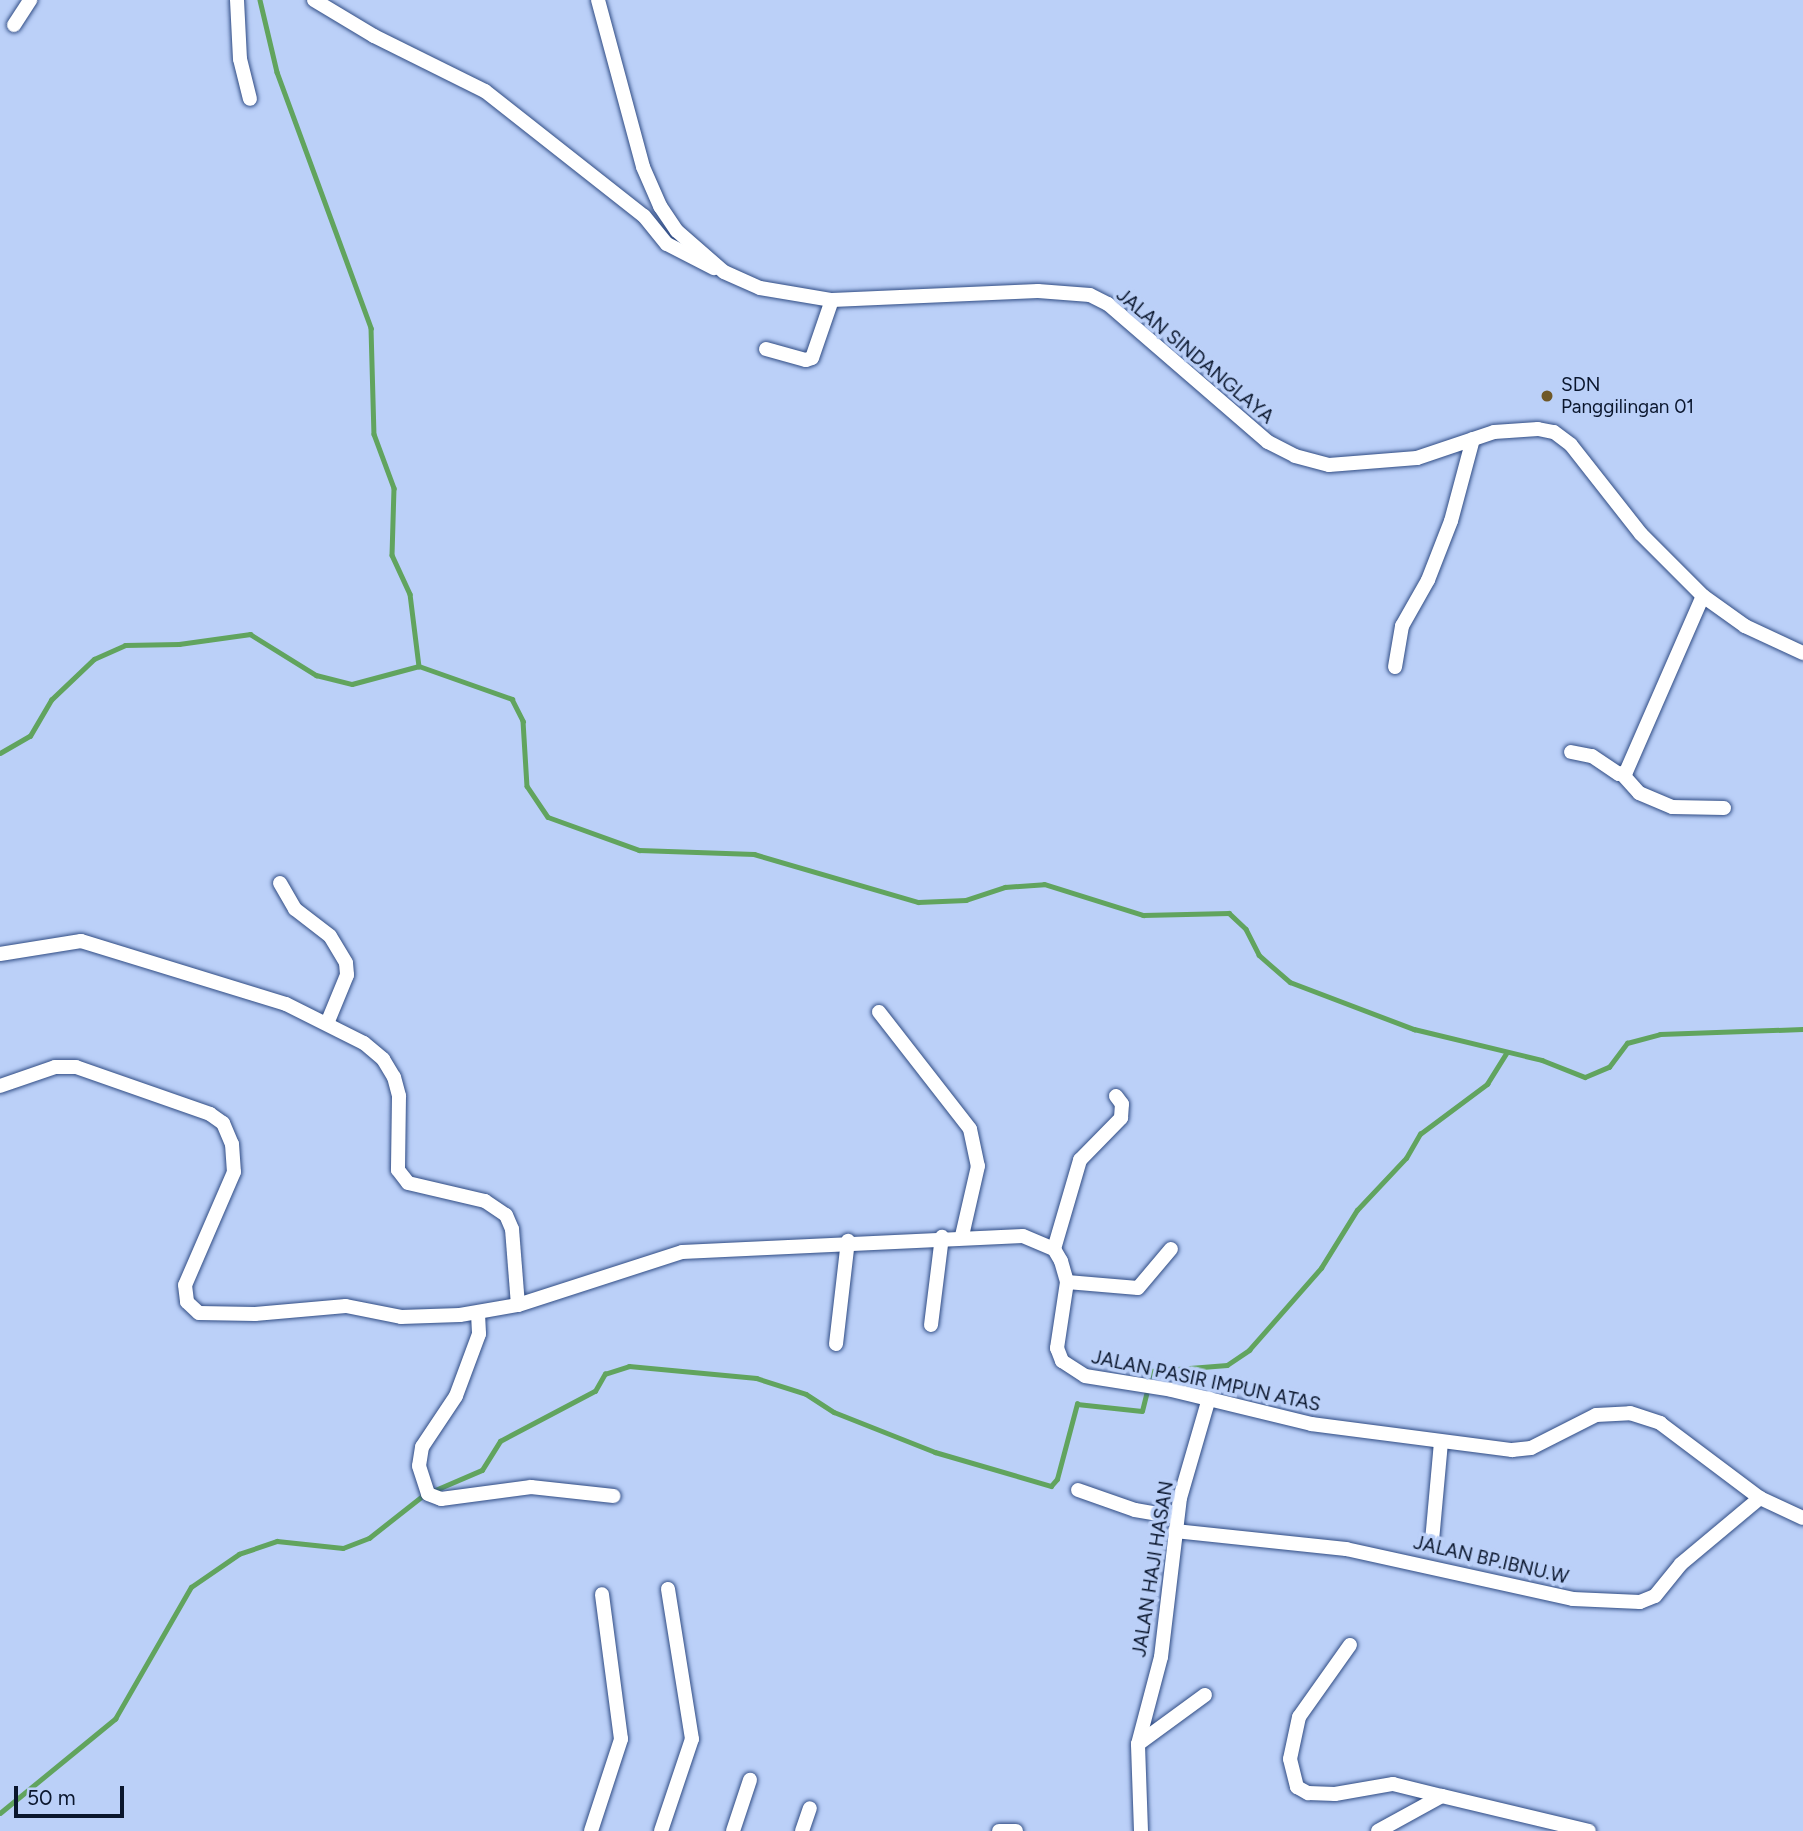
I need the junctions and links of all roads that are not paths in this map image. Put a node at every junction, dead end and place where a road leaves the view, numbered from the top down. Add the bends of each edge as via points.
1 (30, 0) edge
2 (237, 0) edge
3 (314, 0) edge
4 (603, 4) edge
5 (14, 25) dead end
6 (250, 99) dead end
7 (724, 272) junction
8 (832, 300) junction
9 (766, 349) dead end
10 (1473, 439) junction
11 (1703, 596) junction
12 (1803, 653) edge
13 (1395, 667) dead end
14 (1572, 752) dead end
15 (1623, 775) junction
16 (1724, 808) dead end
17 (280, 883) dead end
18 (0, 954) edge
19 (879, 1012) dead end
20 (328, 1021) junction
21 (0, 1086) edge
22 (1116, 1096) dead end
23 (962, 1236) junction
24 (942, 1237) junction
25 (848, 1241) junction
26 (1054, 1249) junction
27 (1171, 1249) dead end
28 (1067, 1282) junction
29 (518, 1305) junction
30 (478, 1314) junction
31 (931, 1325) dead end
32 (836, 1345) dead end
33 (1209, 1398) junction
34 (1441, 1443) junction
35 (1078, 1490) dead end
36 (614, 1496) dead end
37 (1760, 1499) junction
38 (1803, 1518) edge
39 (1176, 1524) junction
40 (1432, 1541) dead end
41 (668, 1589) dead end
42 (602, 1594) dead end
43 (1350, 1645) dead end
44 (1205, 1695) dead end
45 (1138, 1744) junction
46 (750, 1780) dead end
47 (1442, 1796) junction
48 (810, 1808) dead end
49 (1554, 1827) edge
50 (591, 1831) edge
51 (661, 1831) edge
52 (733, 1831) edge
53 (802, 1831) edge
54 (999, 1831) edge
55 (1016, 1831) edge
56 (1141, 1831) edge
57 (1378, 1831) edge
58 (1589, 1831) edge

1 - 5 street
2 - 6 street via 240,58
3 - 7 street via 374,36 485,91 644,216 667,244
4 - 7 street, JALAN SINDANGLAYA via 643,167 660,206 677,231
7 - 8 street, JALAN SINDANGLAYA via 760,288
8 - 9 street via 812,358
8 - 10 street, JALAN SINDANGLAYA via 1038,291 1090,295 1108,304 1268,442 1295,456 1329,465 1384,463 1417,458
10 - 11 street, JALAN SINDANGLAYA via 1494,432 1555,432 1571,445 1641,534
10 - 13 street via 1451,521 1428,580 1402,626
11 - 12 street, JALAN SINDANGLAYA via 1745,626
11 - 15 street
14 - 15 street via 1592,756
15 - 16 street via 1639,793 1672,807
17 - 20 street via 295,909 330,936 346,962 346,975
18 - 20 street via 81,941 143,957
19 - 23 street via 970,1129 978,1166
20 - 29 street via 374,1051 394,1077 399,1096 398,1170 408,1183 485,1201 506,1214 512,1229
21 - 30 street via 55,1067 76,1067 210,1114 223,1123 232,1144 234,1172 185,1285 187,1302 199,1313 255,1314 323,1306 401,1317
22 - 26 street via 1122,1104 1121,1118 1080,1160
23 - 24 street
23 - 26 street via 1023,1236
24 - 25 street
24 - 31 street
25 - 29 street via 682,1252
25 - 32 street
26 - 28 street
27 - 28 street via 1138,1288
28 - 33 street, JALAN PASIR IMPUN ATAS via 1056,1332 1062,1361 1072,1371
29 - 30 street
30 - 36 street via 479,1334 456,1396 422,1447 419,1466 428,1494 441,1499 531,1487
33 - 34 street, JALAN PASIR IMPUN ATAS via 1311,1424
33 - 39 street, JALAN HAJI HASAN
34 - 37 street, JALAN PASIR IMPUN ATAS via 1531,1448 1595,1415 1630,1413 1660,1423
34 - 40 street
35 - 39 street, JALAN BP.IBNU.W
37 - 38 street, JALAN PASIR IMPUN ATAS
37 - 39 street, JALAN BP.IBNU.W via 1681,1564 1655,1596 1640,1602 1573,1599 1346,1549
39 - 45 street, JALAN HAJI HASAN via 1161,1657
41 - 51 street via 692,1739
42 - 50 street via 621,1739
43 - 47 street via 1298,1717 1290,1759 1297,1787 1308,1793 1335,1794 1393,1784
44 - 45 street
45 - 56 street, JALAN HAJI HASAN
46 - 52 street
47 - 49 street
47 - 57 street
48 - 53 street
49 - 58 street
54 - 55 street

